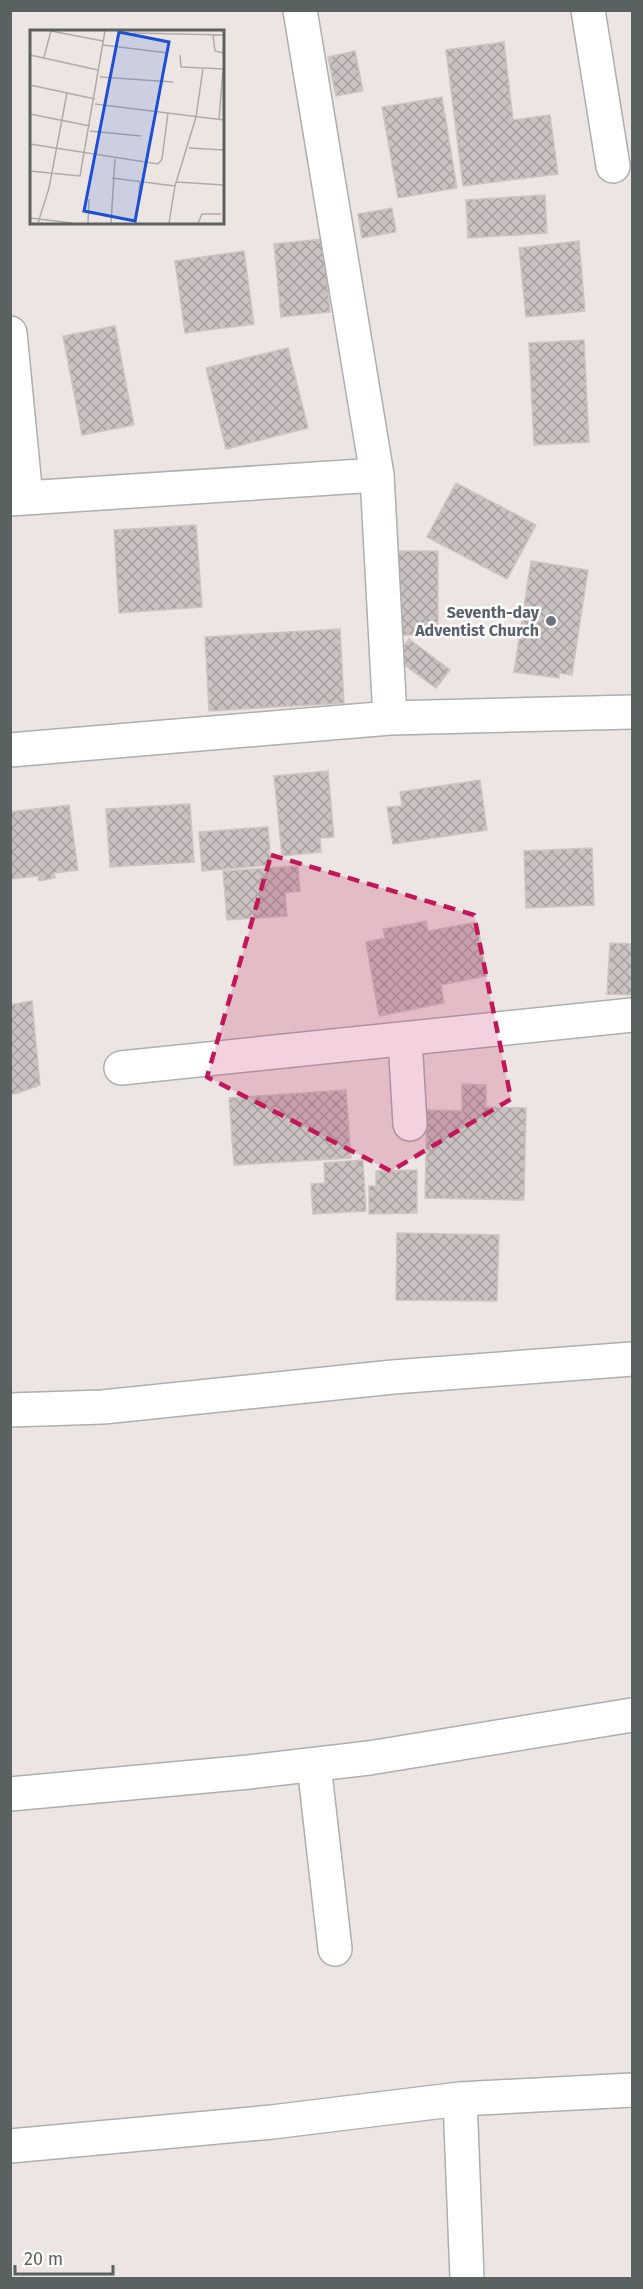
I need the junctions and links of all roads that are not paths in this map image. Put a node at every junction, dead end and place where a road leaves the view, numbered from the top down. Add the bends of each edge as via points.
1 (300, 10) edge
2 (588, 10) edge
3 (613, 166) dead end
4 (10, 333) edge
5 (377, 475) junction
6 (18, 498) edge
7 (633, 712) edge
8 (390, 718) junction
9 (10, 750) edge
10 (633, 1015) edge
11 (405, 1039) junction
12 (121, 1068) dead end
13 (410, 1124) dead end
14 (633, 1359) edge
15 (10, 1410) edge
16 (633, 1715) edge
17 (314, 1765) junction
18 (10, 1794) edge
19 (335, 1949) dead end
20 (633, 2090) edge
21 (460, 2099) junction
22 (10, 2146) edge
23 (467, 2278) edge

1 - 5 street
2 - 3 street
4 - 6 street
5 - 6 street
5 - 8 street
7 - 8 street
8 - 9 street
10 - 11 street
11 - 12 street
11 - 13 street
14 - 15 street via 393,1377 103,1407
16 - 17 street
17 - 18 street
17 - 19 street
20 - 21 street
21 - 22 street via 272,2122
21 - 23 street

